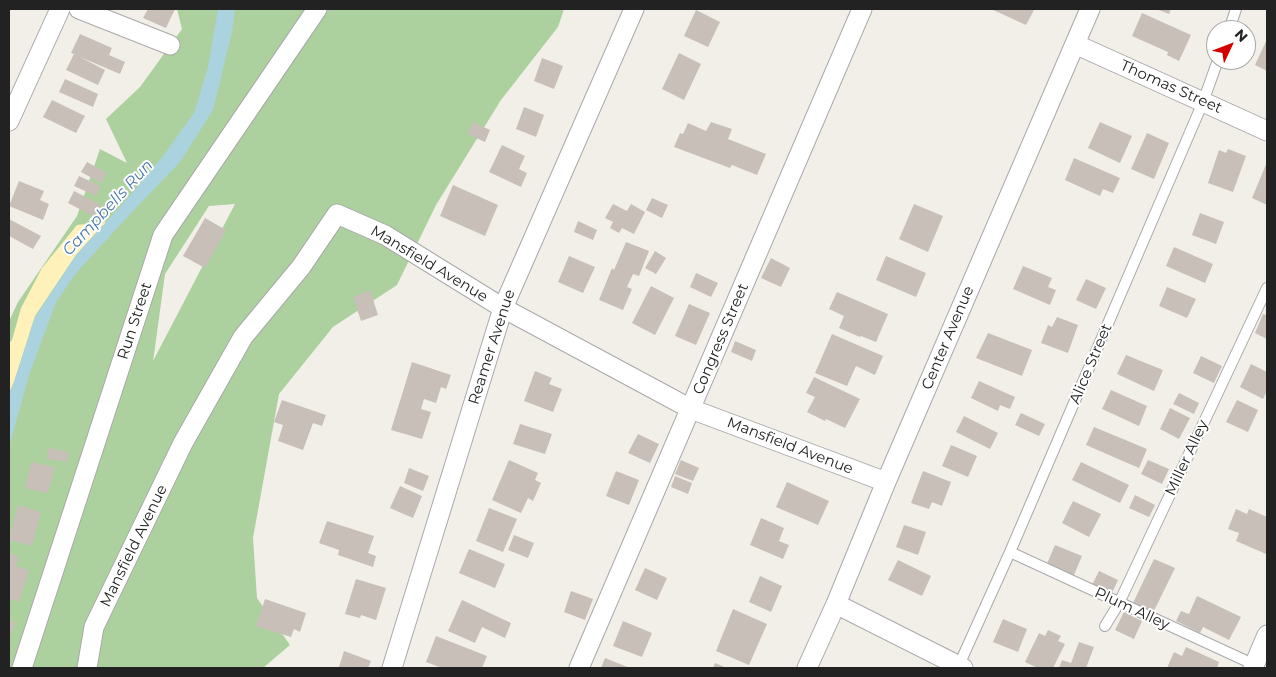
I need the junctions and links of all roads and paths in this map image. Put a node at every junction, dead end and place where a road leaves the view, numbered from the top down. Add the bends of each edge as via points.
1 (60, 9) edge
2 (79, 9) edge
3 (317, 9) edge
4 (634, 9) edge
5 (862, 9) edge
6 (1090, 9) edge
7 (1075, 44) junction
8 (170, 45) dead end
9 (1214, 70) edge
10 (1203, 102) junction
11 (9, 121) edge
12 (1267, 131) edge
13 (1267, 288) edge
14 (503, 308) junction
15 (691, 409) junction
16 (886, 482) junction
17 (1010, 552) junction
18 (1119, 603) junction
19 (836, 604) junction
20 (1105, 626) dead end
21 (1267, 635) edge
22 (1254, 666) edge
23 (961, 667) edge
24 (22, 668) edge
25 (87, 668) edge
26 (392, 668) edge
27 (579, 668) edge
28 (807, 668) edge

1 - 11 street
2 - 8 street
3 - 24 street, Run Street via 163,235
4 - 14 street, Reamer Avenue
5 - 15 street, Congress Street
6 - 7 street, Center Avenue
7 - 10 street, Thomas Street
7 - 16 street, Center Avenue
9 - 10 lane, Alice Street
10 - 12 street, Thomas Street
10 - 17 lane, Alice Street
13 - 18 lane, Miller Alley
14 - 15 street, Mansfield Avenue
14 - 25 street, Mansfield Avenue via 385,235 337,214 301,267 243,337 183,444 94,627
14 - 26 street, Reamer Avenue
15 - 16 street, Mansfield Avenue
15 - 27 street, Congress Street
16 - 19 street, Center Avenue
17 - 18 lane, Plum Alley
17 - 23 lane, Alice Street
18 - 20 lane, Miller Alley
18 - 22 lane, Plum Alley
19 - 23 street
19 - 28 street, Center Avenue
21 - 22 street

